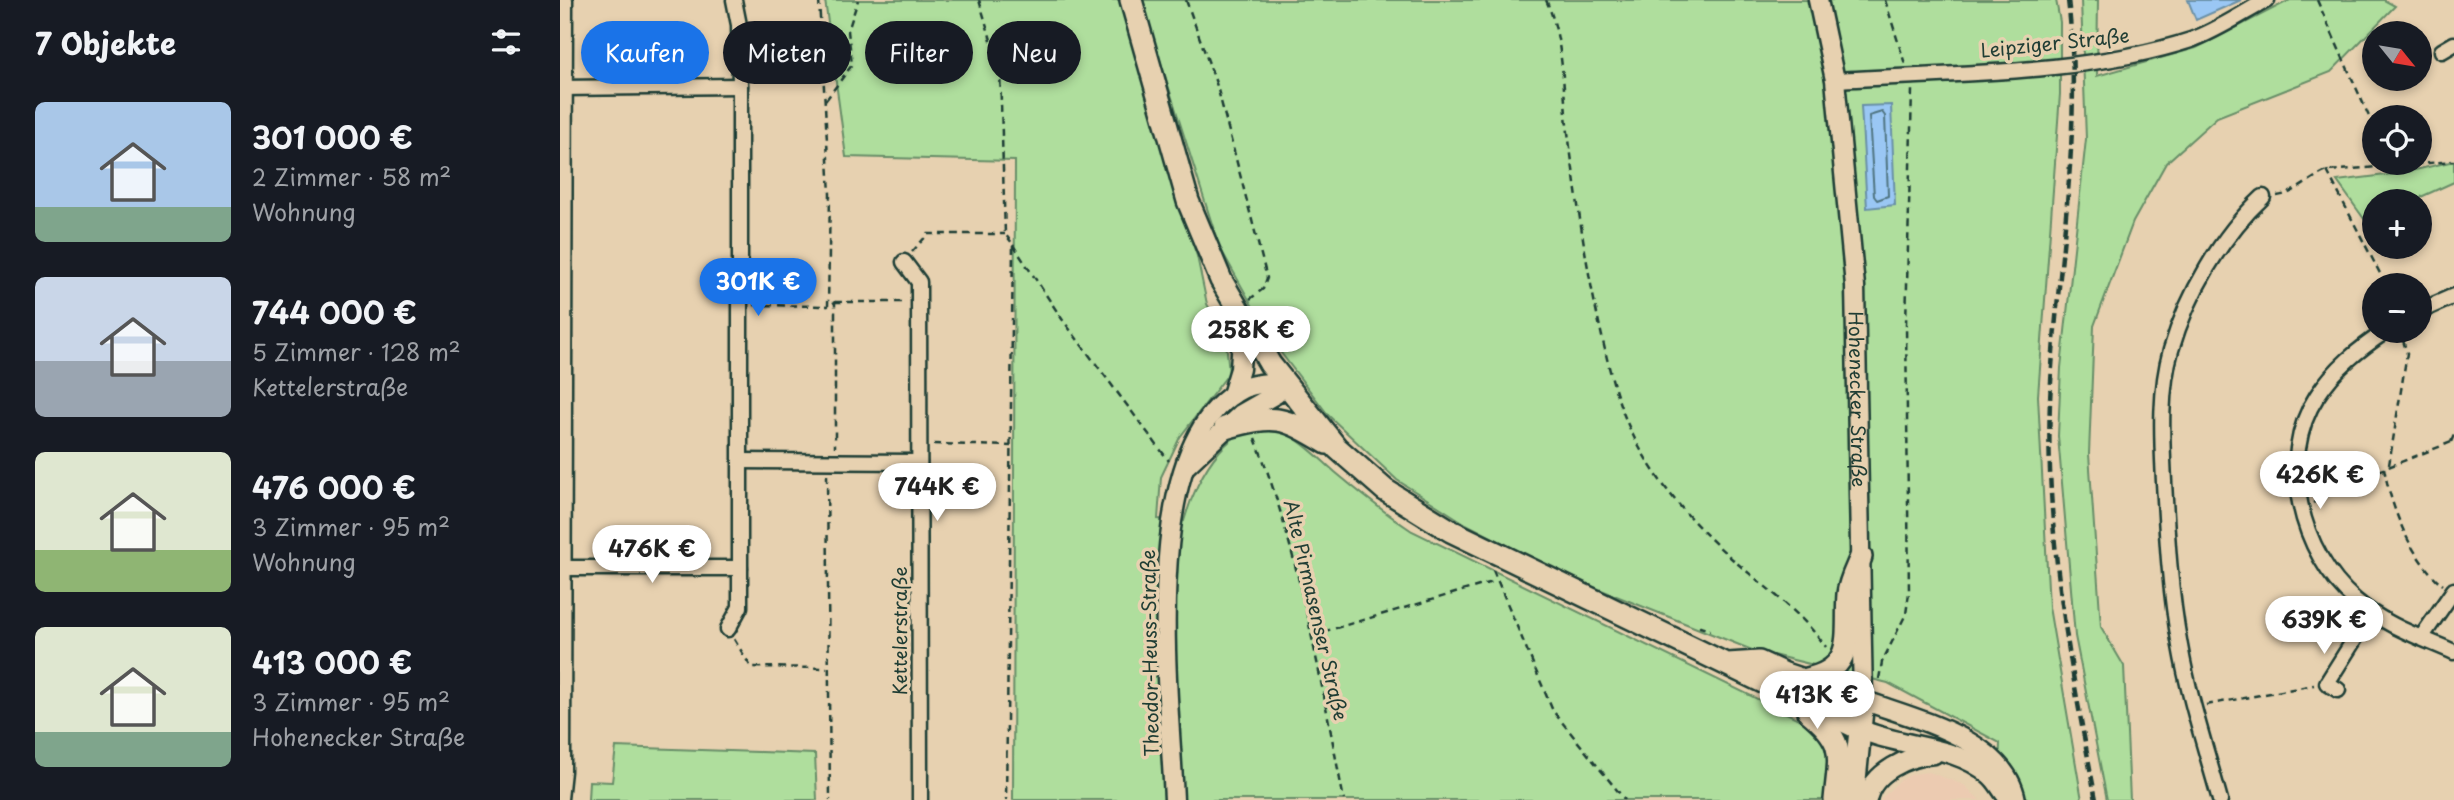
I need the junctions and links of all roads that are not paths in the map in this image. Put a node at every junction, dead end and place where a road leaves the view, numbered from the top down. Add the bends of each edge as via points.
1 (565, 0) edge
2 (734, 0) edge
3 (1131, 0) edge
4 (1818, 0) edge
5 (2267, 0) edge
6 (1835, 80) junction
7 (740, 86) junction
8 (562, 88) edge
9 (2263, 197) road end
10 (904, 262) road end
11 (2454, 296) edge
12 (2432, 306) edge
13 (1240, 315) junction
14 (2369, 343) edge
15 (1284, 382) junction
16 (1232, 395) junction
17 (562, 410) edge
18 (1225, 428) junction
19 (1336, 448) junction
20 (740, 461) junction
21 (919, 462) junction
22 (1180, 466) junction
23 (1861, 557) junction
24 (563, 568) junction
25 (740, 568) junction
26 (2454, 590) edge
27 (2371, 613) junction
28 (728, 629) road end
29 (2421, 638) junction
30 (2454, 652) edge
31 (1726, 664) junction
32 (1807, 679) junction
33 (2332, 686) road end
34 (1792, 696) junction
35 (1863, 699) junction
36 (1860, 729) junction
37 (1948, 753) junction
38 (562, 797) edge
39 (919, 800) edge
40 (1174, 800) edge
41 (1835, 800) edge
42 (1853, 800) edge
43 (1867, 800) edge
44 (2010, 800) edge
45 (2016, 800) edge
46 (2220, 800) edge

1 - 8 street
2 - 7 street via 740,25
3 - 13 main road via 1188,201
4 - 6 street, Hohenecker Straße
5 - 6 street, Leipziger Straße via 2195,38 2142,54 2090,63
6 - 23 street, Hohenecker Straße via 1855,286
7 - 8 street
7 - 20 street
8 - 17 street
9 - 46 street via 2244,215 2213,260 2188,307 2171,351 2165,389 2168,553 2180,646
10 - 21 street, Kettelerstraße via 919,282
11 - 12 street
13 - 15 main road
13 - 16 street via 1240,369
14 - 27 street via 2335,372 2315,398 2297,464 2307,530 2326,567
15 - 16 street, Theodor-Heuss-Straße via 1245,387
15 - 18 street, Theodor-Heuss-Straße via 1267,402
15 - 19 main road
16 - 22 street, Theodor-Heuss-Straße via 1205,421
17 - 24 street
18 - 19 main road via 1283,419
18 - 22 street, Theodor-Heuss-Straße
19 - 31 main road via 1385,490 1451,531
20 - 21 street
20 - 25 street
21 - 39 street, Kettelerstraße
22 - 40 street, Theodor-Heuss-Straße via 1165,577
23 - 32 main road via 1848,591 1844,655 1831,671
23 - 35 street, Hohenecker Straße
24 - 25 street
24 - 38 street
25 - 28 street via 740,607
26 - 29 street
27 - 29 street
27 - 33 street
29 - 30 street
31 - 32 main road via 1759,662
31 - 34 main road
32 - 35 main road
34 - 36 main road
34 - 41 main road via 1832,731 1839,753
35 - 36 main road, Hohenecker Straße
35 - 45 street via 1967,740 2006,772
36 - 37 street via 1884,740
36 - 42 main road, Hohenecker Straße
37 - 43 street via 1916,755 1901,763 1883,774
37 - 44 street via 1993,777

